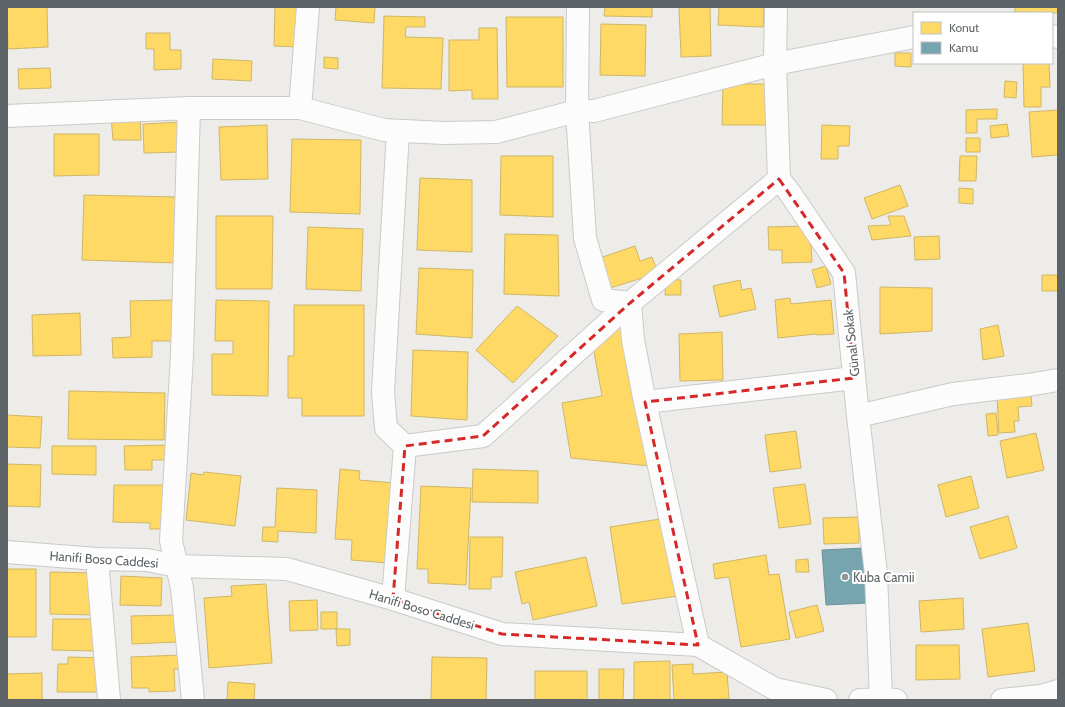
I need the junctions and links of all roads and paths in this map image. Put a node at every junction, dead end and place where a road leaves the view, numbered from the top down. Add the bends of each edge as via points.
1 (308, 7) edge
2 (578, 7) edge
3 (776, 7) edge
4 (913, 37) edge
5 (775, 64) junction
6 (189, 108) junction
7 (300, 108) junction
8 (577, 111) junction
9 (7, 116) edge
10 (398, 131) junction
11 (779, 179) junction
12 (630, 302) junction
13 (854, 378) junction
14 (1058, 380) edge
15 (645, 402) junction
16 (858, 416) junction
17 (405, 446) junction
18 (7, 552) edge
19 (97, 559) junction
20 (176, 566) junction
21 (393, 600) junction
22 (698, 645) junction
23 (1047, 696) edge
24 (109, 700) edge
25 (193, 700) edge
26 (826, 700) edge
27 (879, 700) edge
28 (1002, 700) edge

1 - 7 street
2 - 8 street
3 - 5 street
4 - 5 street
5 - 8 street via 594,111
5 - 11 street
6 - 7 street
6 - 9 street
6 - 20 street via 182,355 171,541
7 - 10 street via 384,130
8 - 10 street via 496,132
8 - 12 street via 585,238 602,300
10 - 17 street via 383,392 386,428
11 - 12 street
11 - 13 street, Günal Sokak via 844,273
12 - 15 street via 633,340
12 - 17 street via 483,436
13 - 15 street
13 - 16 street, Günal Sokak
14 - 16 street via 953,394
15 - 22 street
16 - 27 street, Günal Sokak via 876,574
17 - 21 street
18 - 19 street, Hanifi Boso Caddesi
19 - 20 street, Hanifi Boso Caddesi via 147,560
19 - 24 street
20 - 21 street, Hanifi Boso Caddesi via 286,570
20 - 25 street via 182,588
21 - 22 street, Hanifi Boso Caddesi via 502,634
22 - 26 street, Hanifi Boso Caddesi via 775,689
23 - 28 street

